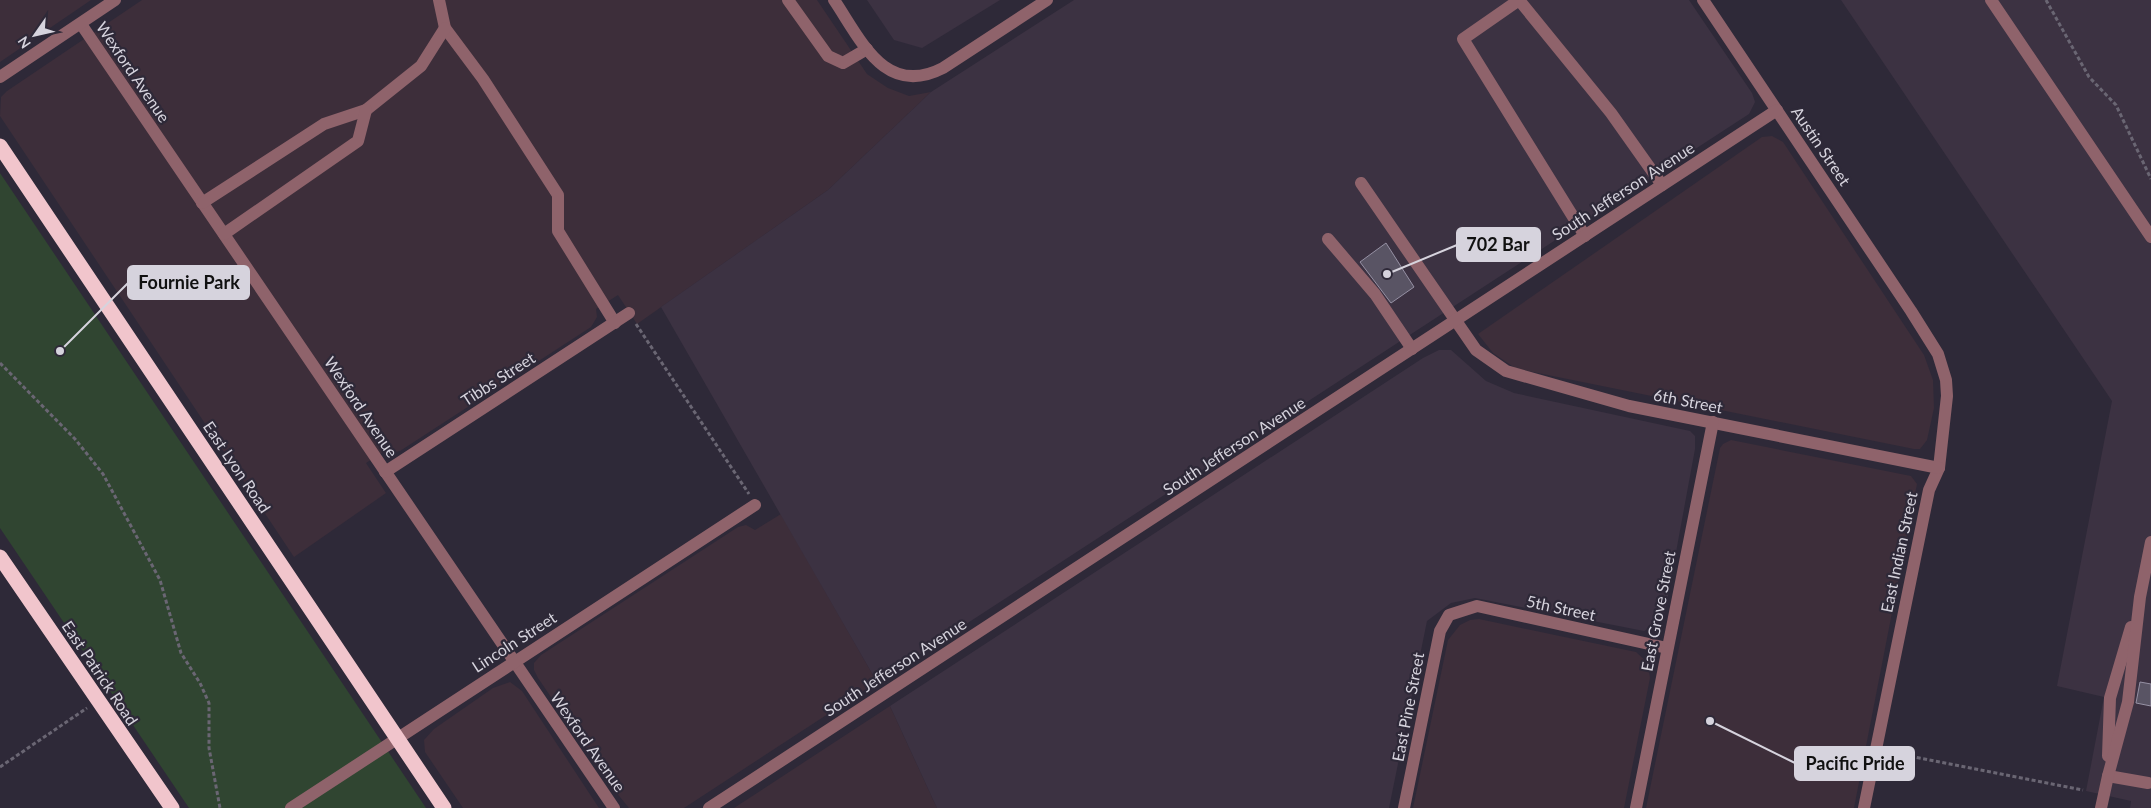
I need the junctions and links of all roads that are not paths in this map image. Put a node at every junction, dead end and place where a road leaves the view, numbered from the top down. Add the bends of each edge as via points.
1 (115, 0) edge
2 (439, 0) edge
3 (788, 0) edge
4 (834, 0) edge
5 (1048, 0) edge
6 (1703, 0) edge
7 (1991, 0) edge
8 (81, 24) junction
9 (446, 28) junction
10 (867, 49) junction
11 (0, 77) edge
12 (366, 110) junction
13 (1777, 110) junction
14 (0, 146) edge
15 (1361, 183) dead end
16 (1662, 186) junction
17 (202, 203) junction
18 (224, 234) junction
19 (1585, 236) junction
20 (2151, 237) edge
21 (1328, 239) dead end
22 (1911, 311) joint
23 (629, 313) road end
24 (1455, 321) junction
25 (615, 323) junction
26 (1412, 349) junction
27 (1713, 422) junction
28 (1939, 468) junction
29 (386, 472) junction
30 (756, 505) road end
31 (2151, 542) edge
32 (0, 557) edge
33 (2140, 597) junction
34 (1450, 615) joint
35 (1667, 648) junction
36 (513, 662) junction
37 (397, 738) junction
38 (2108, 776) junction
39 (2148, 783) dead end
40 (172, 808) edge
41 (291, 808) edge
42 (444, 808) edge
43 (614, 808) edge
44 (708, 808) edge
45 (1404, 808) edge
46 (1636, 808) edge
47 (1864, 808) edge
48 (2101, 808) edge

1 - 8 street
2 - 9 street
3 - 10 street via 828,56 842,63
4 - 10 street
5 - 10 street via 931,74 907,76 890,71
6 - 13 street, Austin Street
7 - 20 street
8 - 11 street
8 - 17 street, Wexford Avenue
9 - 12 street via 421,66
9 - 25 street via 483,78 558,195 558,231
12 - 17 street via 324,124
12 - 18 street via 358,141
13 - 16 street, South Jefferson Avenue
13 - 22 street, Austin Street
14 - 37 highway, East Lyon Road
15 - 24 street, 6th Street
16 - 19 street, South Jefferson Avenue
16 - 19 street via 1611,113 1520,0 1463,39
17 - 18 street, Wexford Avenue
18 - 29 street, Wexford Avenue
19 - 24 street, South Jefferson Avenue
21 - 26 street via 1366,283
22 - 28 street, East Indian Street via 1938,354 1946,380
23 - 25 street, Tibbs Street
24 - 26 street, South Jefferson Avenue
24 - 27 street, 6th Street via 1476,350 1506,372 1629,406
25 - 29 street, Tibbs Street
26 - 44 street, South Jefferson Avenue
27 - 28 street, 6th Street
27 - 35 street, East Grove Street
28 - 47 street, East Indian Street via 1929,490
29 - 36 street, Wexford Avenue
30 - 36 street, Lincoln Street
31 - 33 street
32 - 40 highway, East Patrick Road
33 - 38 street via 2128,702
33 - 38 street via 2110,698
34 - 35 street, 5th Street via 1477,606
34 - 45 street, East Pine Street via 1440,632
35 - 46 street, East Grove Street
36 - 37 street, Lincoln Street
36 - 43 street, Wexford Avenue
37 - 41 street, Lincoln Street
37 - 42 highway, East Lyon Road
38 - 39 street
38 - 48 street

